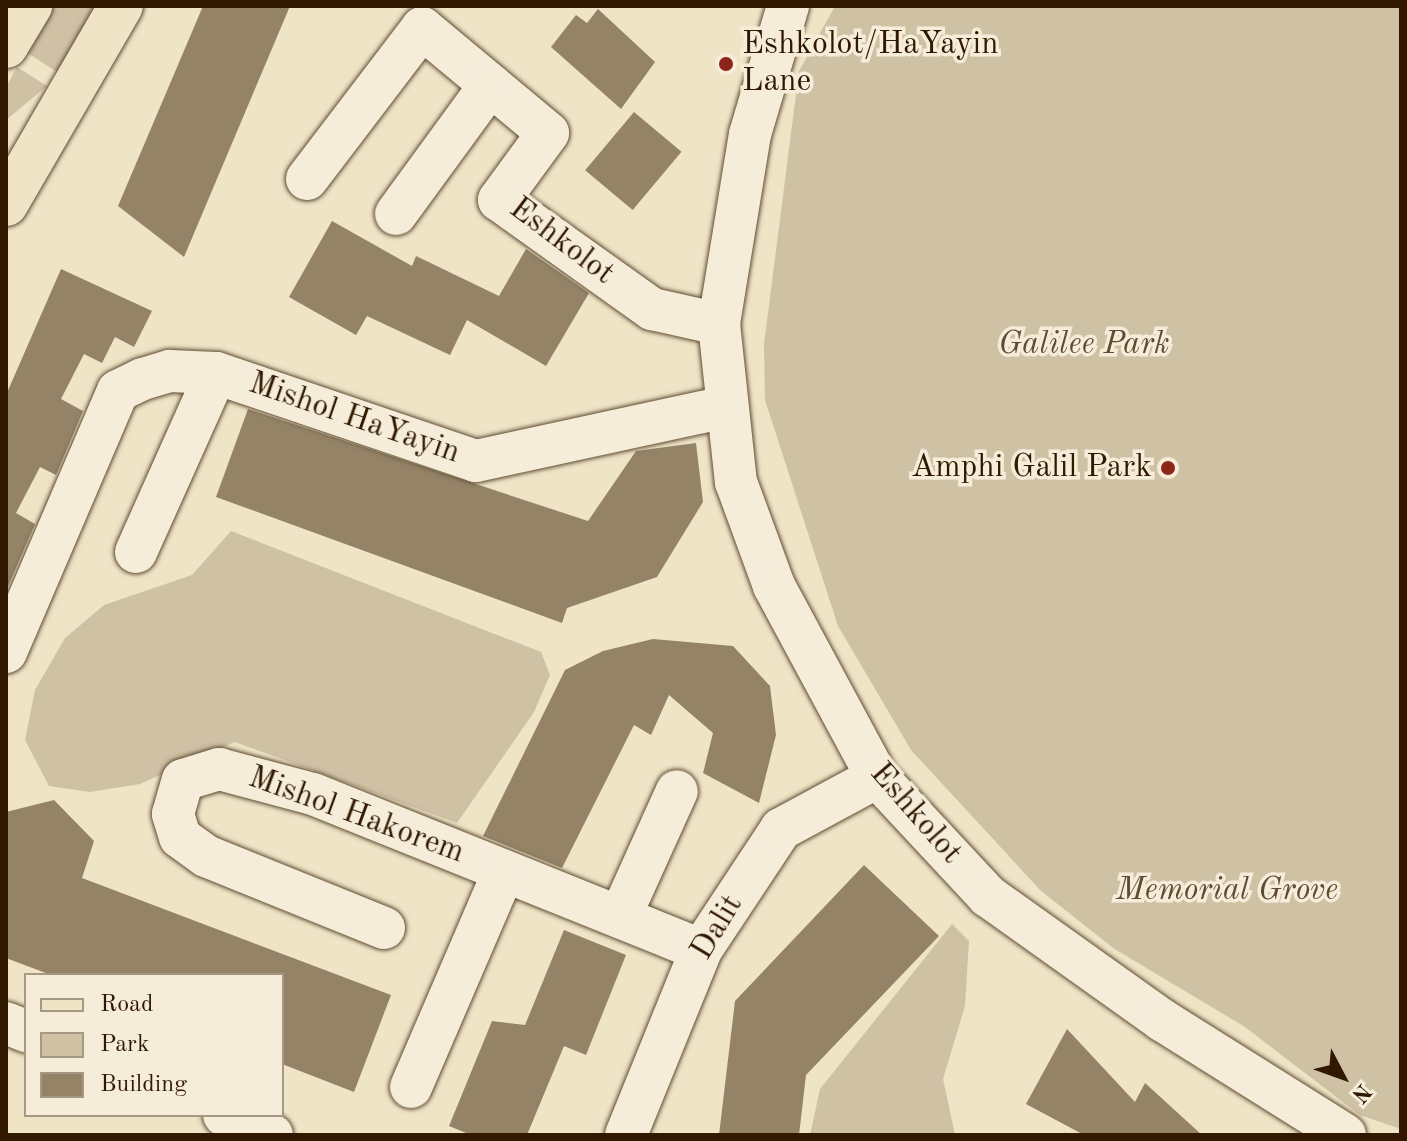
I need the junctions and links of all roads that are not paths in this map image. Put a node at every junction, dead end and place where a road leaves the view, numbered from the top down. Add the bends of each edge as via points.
1 (30, 6) edge
2 (121, 6) edge
3 (788, 6) edge
4 (6, 46) edge
5 (490, 85) junction
6 (307, 179) dead end
7 (6, 204) edge
8 (396, 214) dead end
9 (719, 324) junction
10 (216, 373) junction
11 (726, 407) junction
12 (136, 552) dead end
13 (6, 652) edge
14 (877, 777) junction
15 (677, 791) dead end
16 (504, 871) junction
17 (620, 917) junction
18 (384, 928) dead end
19 (701, 950) junction
20 (411, 1087) dead end
21 (229, 1117) edge
22 (272, 1135) edge
23 (626, 1135) edge
24 (1345, 1135) edge

1 - 4 main road
2 - 7 main road
3 - 9 street, Eshkolot via 750,134
5 - 6 street, Eshkolot via 422,28
5 - 8 street
5 - 9 street, Eshkolot via 548,133 499,200 652,309
9 - 11 street, Eshkolot
10 - 11 street, Mishol HaYayin via 476,461
10 - 12 street, Mishol HaYayin
10 - 13 street, Mishol HaYayin via 170,371 118,391
11 - 14 street, Eshkolot via 736,482 774,586
14 - 19 street, Dalit via 781,829
14 - 24 street, Eshkolot via 1010,913
15 - 17 street
16 - 17 street, Mishol Hakorem
16 - 18 street, Mishol Hakorem via 313,794 219,769 183,780 173,814 180,837 206,856
16 - 20 street
17 - 19 street, Mishol Hakorem
19 - 23 street, Dalit
21 - 22 street

